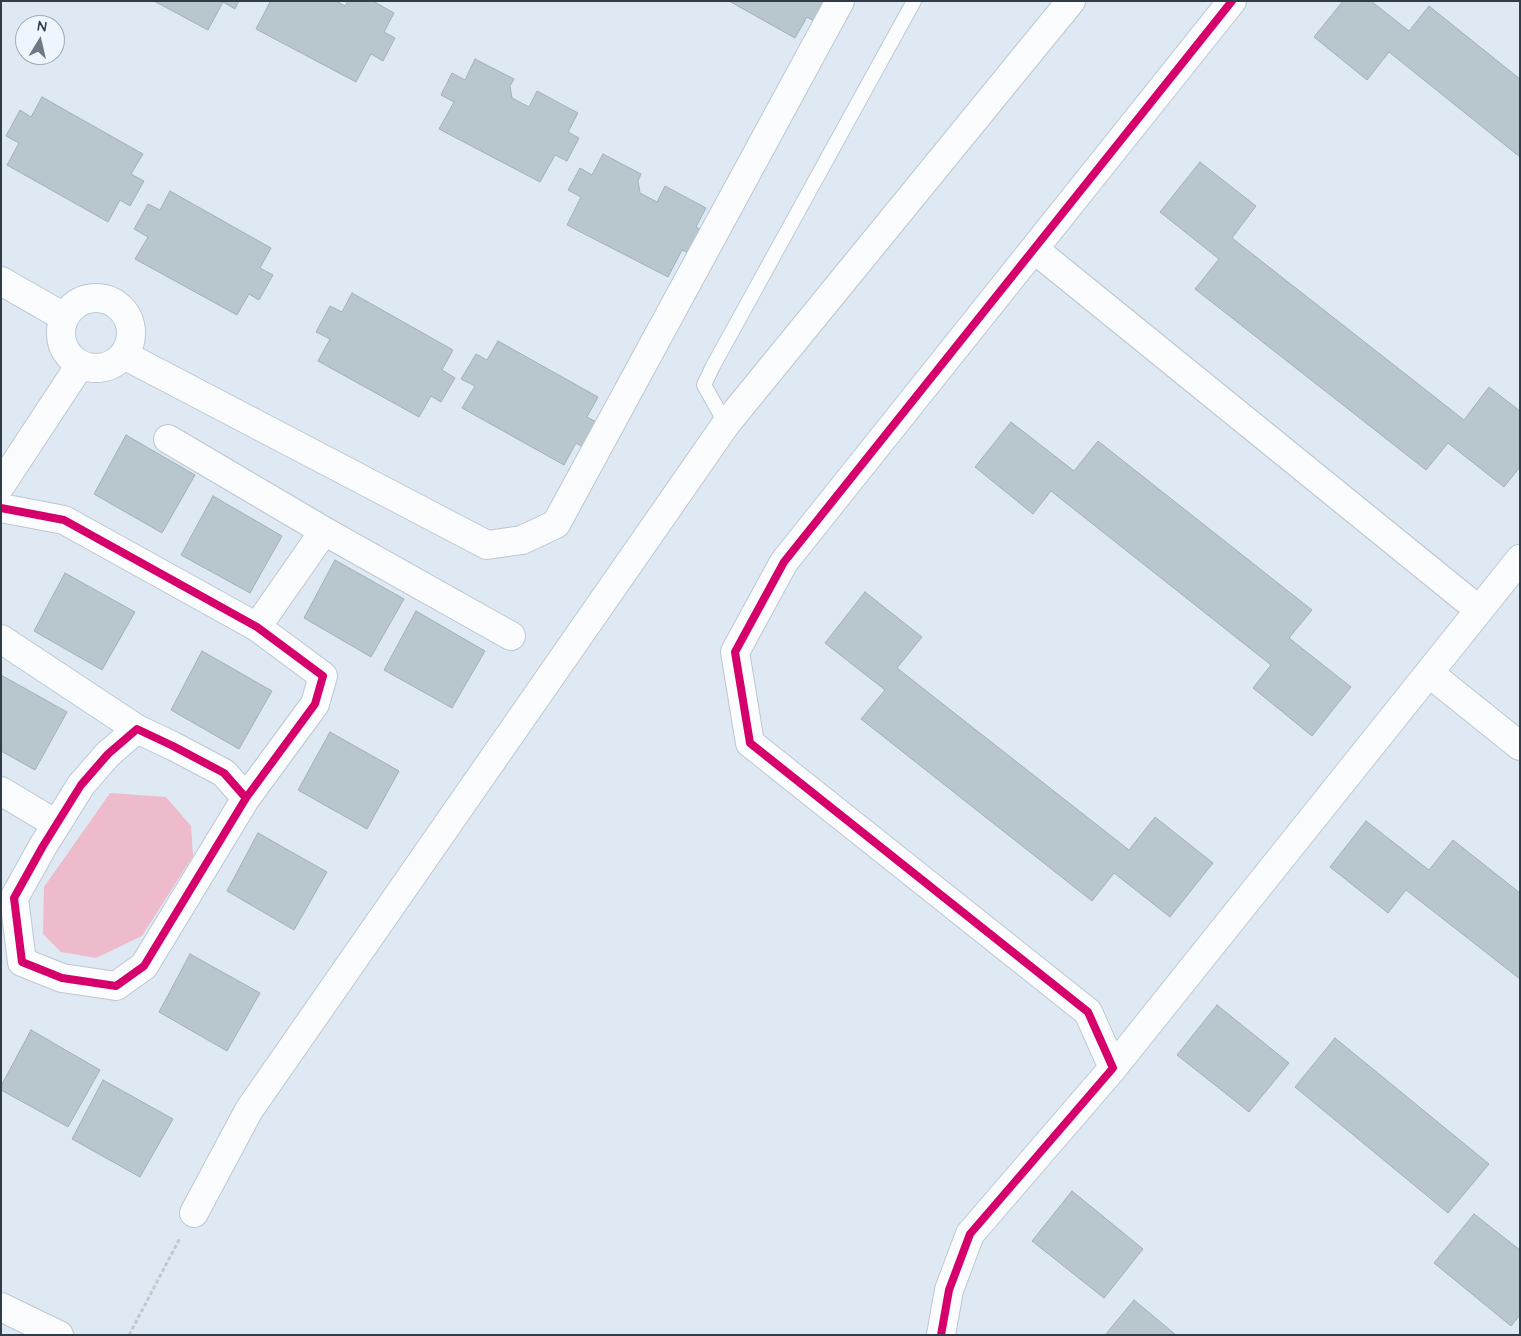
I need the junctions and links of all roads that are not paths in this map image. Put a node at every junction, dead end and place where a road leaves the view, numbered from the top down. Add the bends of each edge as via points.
1 (840, 1) edge
2 (914, 1) edge
3 (1070, 1) edge
4 (1232, 1) edge
5 (1034, 249) junction
6 (1, 281) edge
7 (64, 317) junction
8 (124, 355) junction
9 (80, 365) junction
10 (726, 424) junction
11 (168, 439) dead end
12 (1, 485) edge
13 (1, 508) edge
14 (324, 531) junction
15 (1520, 560) edge
16 (1479, 610) junction
17 (257, 627) junction
18 (511, 636) dead end
19 (1, 639) edge
20 (1429, 673) junction
21 (137, 729) junction
22 (1520, 746) edge
23 (1, 791) edge
24 (246, 798) junction
25 (56, 824) junction
26 (12, 956) edge
27 (1113, 1068) junction
28 (194, 1214) road end
29 (1, 1307) edge
30 (59, 1335) edge
31 (941, 1335) edge

1 - 8 street via 556,524 522,540 488,545
2 - 10 lane via 704,385
3 - 10 street
4 - 5 street
5 - 16 street
5 - 27 street via 784,562 735,652 750,743 1088,1012
6 - 7 street
7 - 8 street via 81,301 92,298 114,303 129,321 131,333
7 - 9 street via 60,338 71,359
8 - 9 street via 104,368
9 - 12 street
10 - 28 street via 249,1110
11 - 14 street
13 - 17 street via 64,520
14 - 17 street
14 - 18 street
15 - 16 street
16 - 20 street
17 - 24 street via 323,676 315,704
19 - 21 street
20 - 22 street
20 - 27 street
21 - 24 street via 224,773
21 - 25 street via 108,754 81,785
23 - 25 street
24 - 26 street via 144,966 116,986 62,978
25 - 26 street via 14,898
27 - 31 street via 970,1234 949,1290
29 - 30 street

